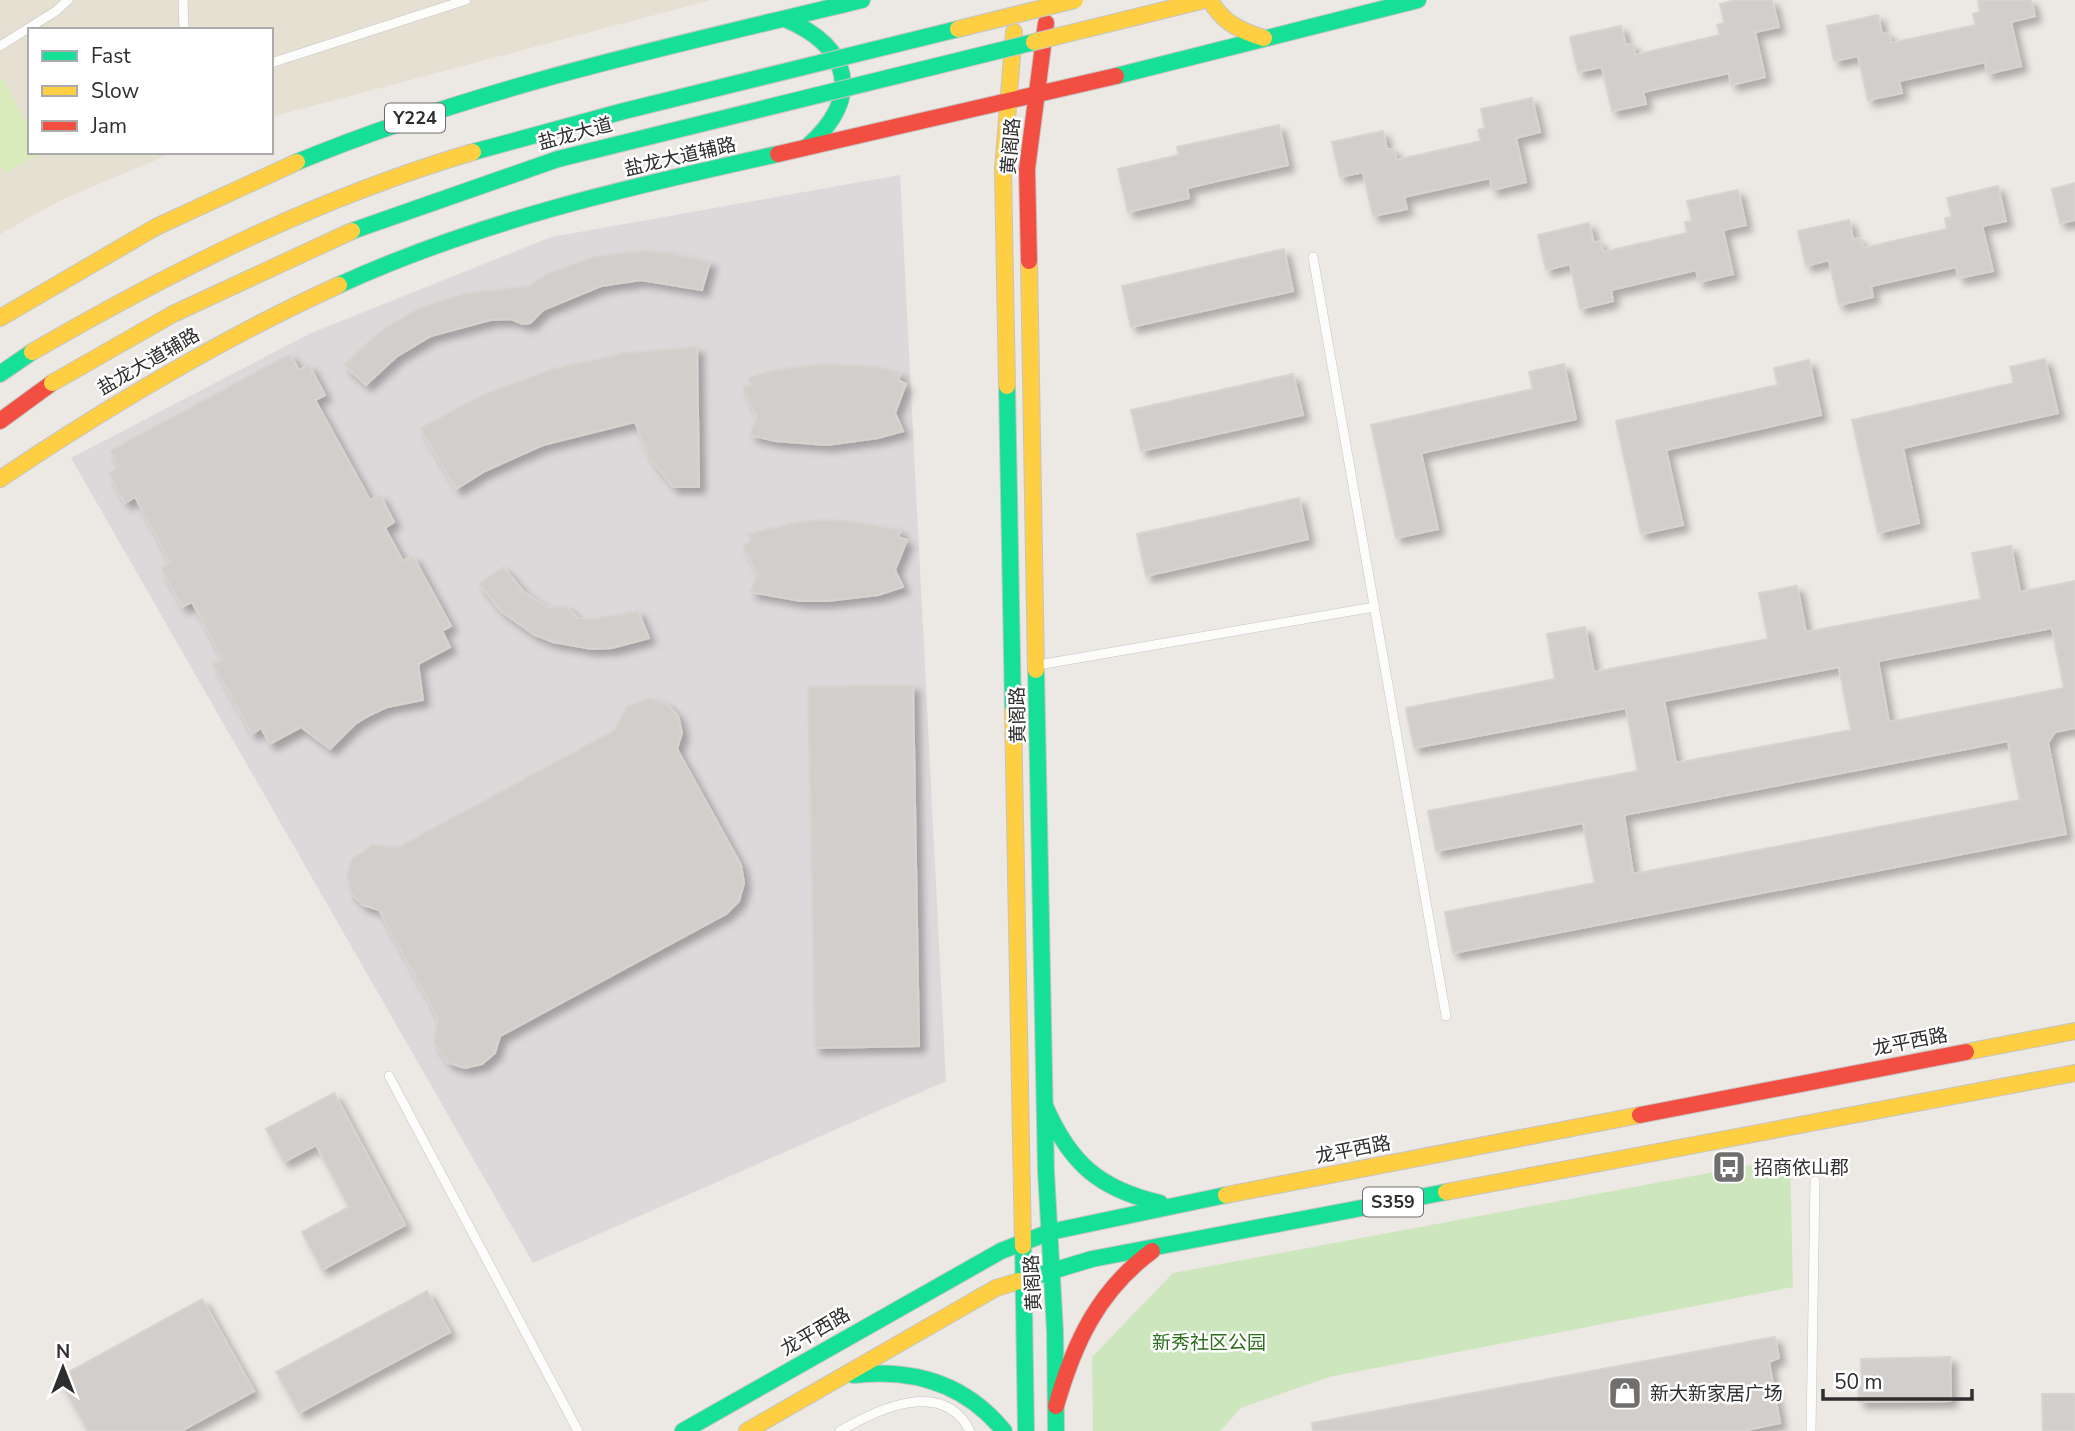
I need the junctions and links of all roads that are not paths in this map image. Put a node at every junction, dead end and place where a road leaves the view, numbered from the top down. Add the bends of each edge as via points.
1 (68, 0) edge
2 (183, 0) edge
3 (466, 0) edge
4 (862, 0) edge
5 (1016, 0) edge
6 (1049, 0) edge
7 (1075, 0) edge
8 (1208, 0) edge
9 (1418, 0) edge
10 (785, 19) junction
11 (29, 28) edge
12 (184, 28) edge
13 (28, 29) edge
14 (1264, 38) junction
15 (0, 46) edge
16 (273, 62) edge
17 (1036, 94) junction
18 (1009, 101) junction
19 (806, 147) junction
20 (1313, 257) dead end
21 (0, 318) edge
22 (0, 374) edge
23 (0, 421) edge
24 (0, 479) edge
25 (1374, 607) junction
26 (1037, 665) junction
27 (1013, 669) junction
28 (1446, 1016) dead end
29 (2075, 1031) edge
30 (2061, 1059) edge
31 (389, 1076) dead end
32 (1045, 1106) junction
33 (1815, 1181) dead end
34 (1378, 1185) junction
35 (1172, 1206) junction
36 (1050, 1232) junction
37 (1024, 1241) junction
38 (1161, 1245) junction
39 (1052, 1270) junction
40 (1024, 1278) junction
41 (841, 1377) junction
42 (1056, 1406) junction
43 (578, 1431) edge
44 (683, 1431) edge
45 (747, 1431) edge
46 (840, 1431) edge
47 (970, 1431) edge
48 (1004, 1431) edge
49 (1026, 1431) edge
50 (1056, 1431) edge
51 (1811, 1431) edge

1 - 11 lane
2 - 12 lane
3 - 16 lane
4 - 10 main road, Y224
5 - 18 main road, 黄阁路
6 - 17 main road, 黄阁路
7 - 22 main road, 盐龙大道, bridge via 461,155 297,216 195,262 117,302
8 - 14 main road via 1227,23
8 - 23 main road, 盐龙大道, bridge via 558,159 483,182 314,244 221,288 124,338
9 - 14 main road, 盐龙大道辅路
10 - 19 main road via 824,37 844,75 844,97 837,117 824,135
10 - 21 main road, Y224 via 536,83 355,139 167,222
13 - 15 lane
14 - 17 main road, 盐龙大道辅路
17 - 18 main road, 盐龙大道辅路
17 - 26 main road, 黄阁路 via 1027,169
18 - 19 main road, 盐龙大道辅路
18 - 27 main road, 黄阁路 via 1003,169
19 - 24 main road, 盐龙大道辅路 via 576,202 413,254 228,339 135,391
20 - 25 lane
25 - 26 lane
25 - 28 lane
26 - 27 lane
26 - 32 main road, 黄阁路
27 - 37 main road, 黄阁路
29 - 30 main road, 龙平西路 / S359
30 - 34 main road, 龙平西路 / S359
30 - 34 main road, 龙平西路 / S359
31 - 43 lane
32 - 35 main road via 1056,1136 1087,1171 1109,1188
32 - 36 main road, 黄阁路
33 - 51 lane
34 - 35 main road, 龙平西路 / S359
34 - 38 main road, 龙平西路 / S359
35 - 36 main road, 龙平西路 / S359
36 - 37 main road, 龙平西路 / S359
36 - 39 main road, 黄阁路
37 - 40 main road, 黄阁路
37 - 44 main road, 龙平西路 / S359 via 977,1263
38 - 39 main road, 龙平西路 / S359
38 - 42 main road via 1129,1266 1093,1310 1077,1340
39 - 40 main road, 龙平西路 / S359
39 - 42 main road, 黄阁路
40 - 41 main road, 龙平西路 / S359 via 996,1288
40 - 49 main road, 黄阁路
41 - 45 main road, 龙平西路 / S359
41 - 48 main road via 871,1371 929,1378 958,1390
42 - 50 main road, 黄阁路
46 - 47 lane via 874,1411 918,1402 946,1408

